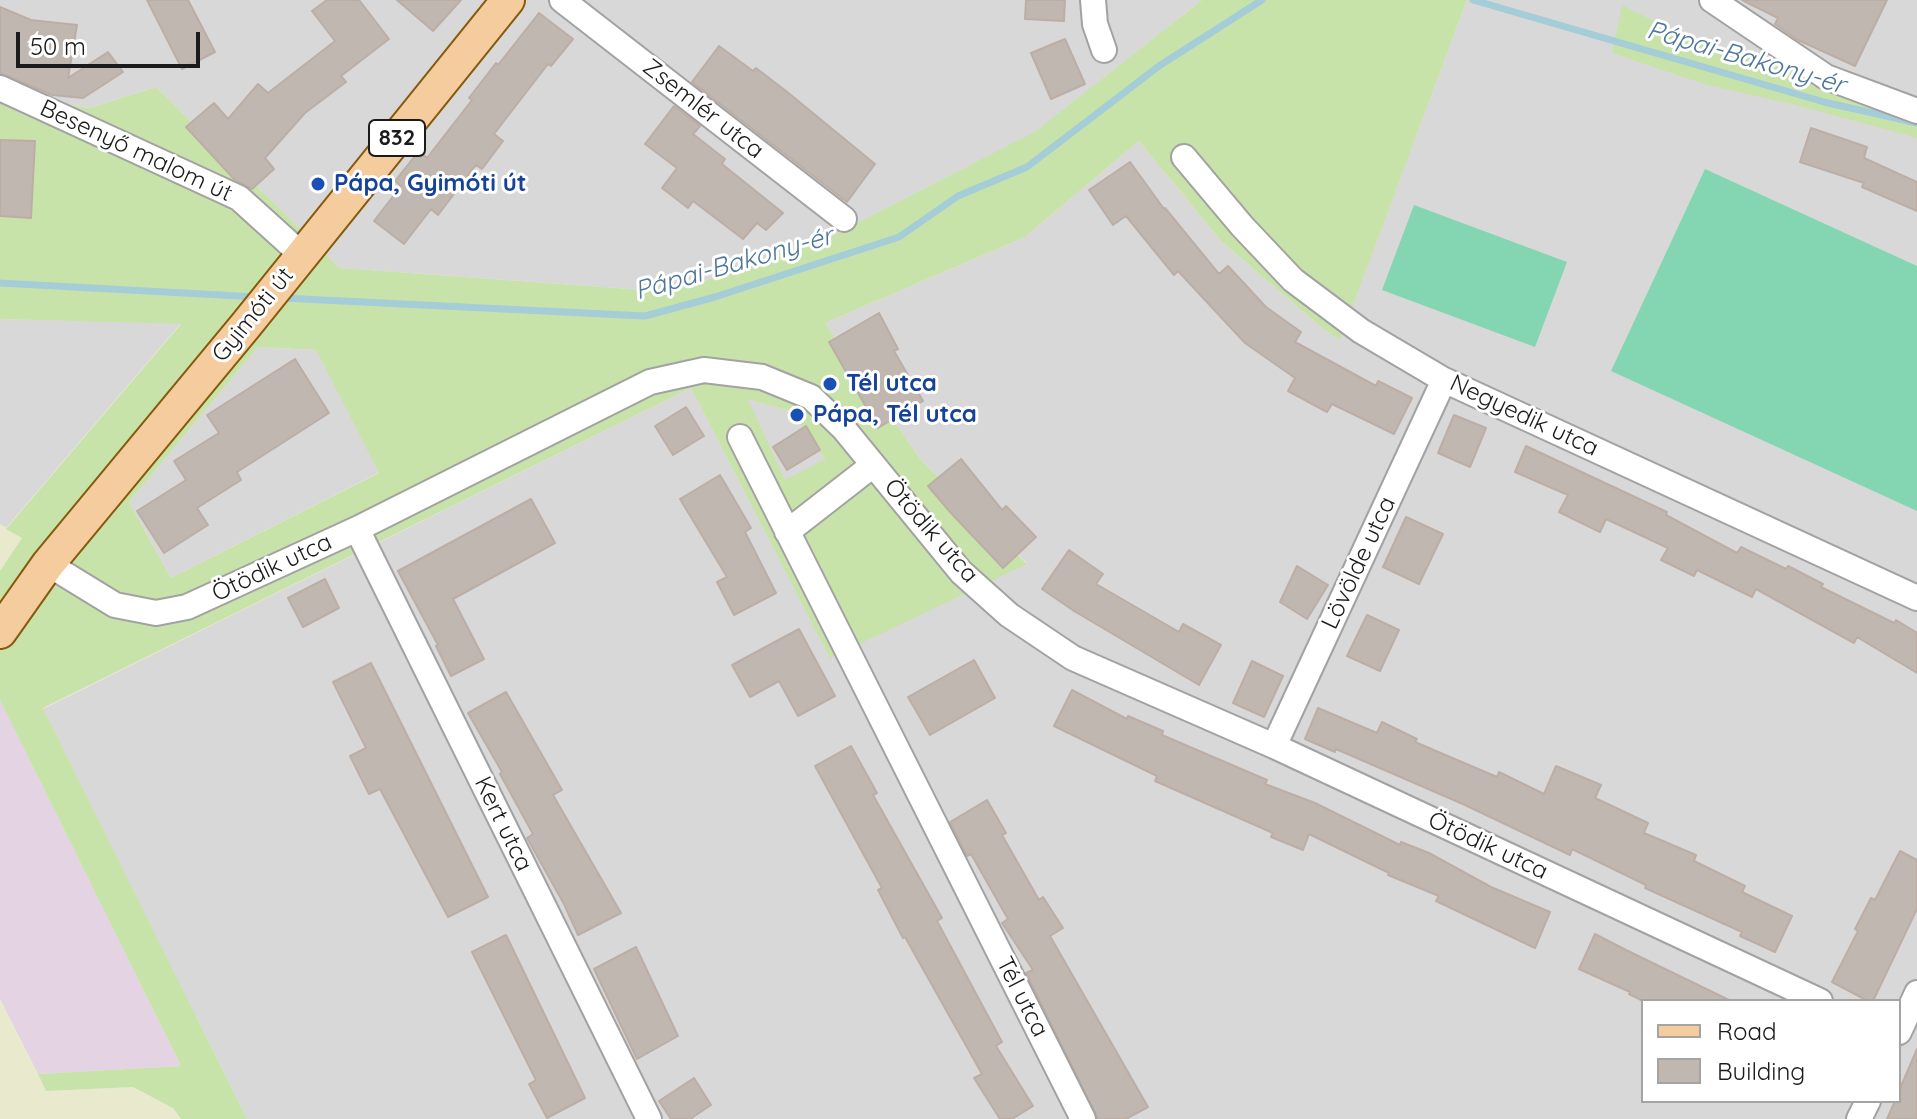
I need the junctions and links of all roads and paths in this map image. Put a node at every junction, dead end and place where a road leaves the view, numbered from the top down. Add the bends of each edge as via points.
1 (508, 0) edge
2 (562, 0) edge
3 (1093, 0) edge
4 (1712, 0) edge
5 (1104, 50) dead end
6 (0, 88) edge
7 (1917, 111) edge
8 (1184, 157) dead end
9 (844, 219) dead end
10 (294, 266) junction
11 (1444, 380) junction
12 (740, 437) dead end
13 (873, 465) junction
14 (357, 529) junction
15 (787, 532) junction
16 (48, 564) junction
17 (1917, 598) edge
18 (0, 632) edge
19 (1274, 746) junction
20 (1917, 993) edge
21 (1816, 999) edge
22 (1901, 1030) edge
23 (649, 1119) edge
24 (1083, 1119) edge

1 - 10 main road, Gyimóti út / 832
2 - 9 street, Zsemlér utca
3 - 5 street
4 - 7 street via 1826,77
6 - 10 street, Besenyő malom út via 239,198
8 - 11 street, Negyedik utca via 1293,280 1361,331
10 - 16 main road, Gyimóti út / 832
11 - 17 street, Negyedik utca
11 - 19 street, Lövölde utca
12 - 15 street, Tél utca
13 - 14 street, Ötödik utca via 811,397 762,377 704,370 650,382
13 - 15 street
13 - 19 street, Ötödik utca via 961,572 1009,615 1073,658
14 - 16 street, Ötödik utca via 187,607 156,613 115,605
14 - 23 street, Kert utca
15 - 24 street, Tél utca
16 - 18 main road, Gyimóti út / 832
19 - 21 street, Ötödik utca
20 - 22 street

